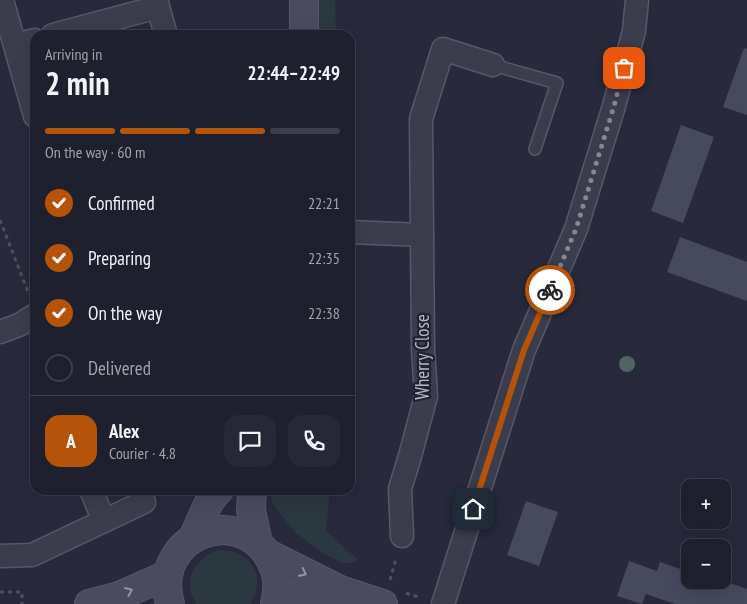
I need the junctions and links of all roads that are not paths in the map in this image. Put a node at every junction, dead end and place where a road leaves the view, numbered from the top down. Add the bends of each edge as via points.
1 (2, 0) edge
2 (304, 0) edge
3 (637, 0) edge
4 (157, 4) edge
5 (69, 30) edge
6 (165, 30) edge
7 (304, 30) edge
8 (25, 42) edge
9 (493, 65) joint
10 (30, 79) edge
11 (535, 149) dead end
12 (355, 232) edge
13 (422, 235) junction
14 (30, 311) edge
15 (0, 332) edge
16 (93, 495) edge
17 (215, 495) edge
18 (252, 495) edge
19 (144, 502) dead end
20 (104, 521) junction
21 (402, 536) dead end
22 (193, 538) junction
23 (263, 549) junction
24 (0, 556) edge
25 (167, 575) junction
26 (340, 590) junction
27 (89, 604) edge
28 (170, 604) edge
29 (274, 604) edge
30 (285, 604) edge
31 (383, 604) edge
32 (443, 604) edge

1 - 8 street
2 - 7 street
3 - 32 street via 634,30 614,106 576,229 524,350
4 - 5 street
4 - 6 street
8 - 10 street
9 - 11 lane via 557,83
9 - 13 street, Wherry Close via 443,49 421,119
12 - 13 street
13 - 21 street, Wherry Close via 426,396 400,489
14 - 15 street via 19,326
16 - 20 street
17 - 22 street
18 - 23 street via 251,510
19 - 20 street
20 - 24 street via 32,555
22 - 23 street via 209,531 227,530 244,534
22 - 25 street via 181,547
23 -> 26 street
23 - 29 street via 276,572 278,590
27 -> 25 street via 119,596
25 - 28 street
26 - 30 street via 302,596
26 - 31 street

